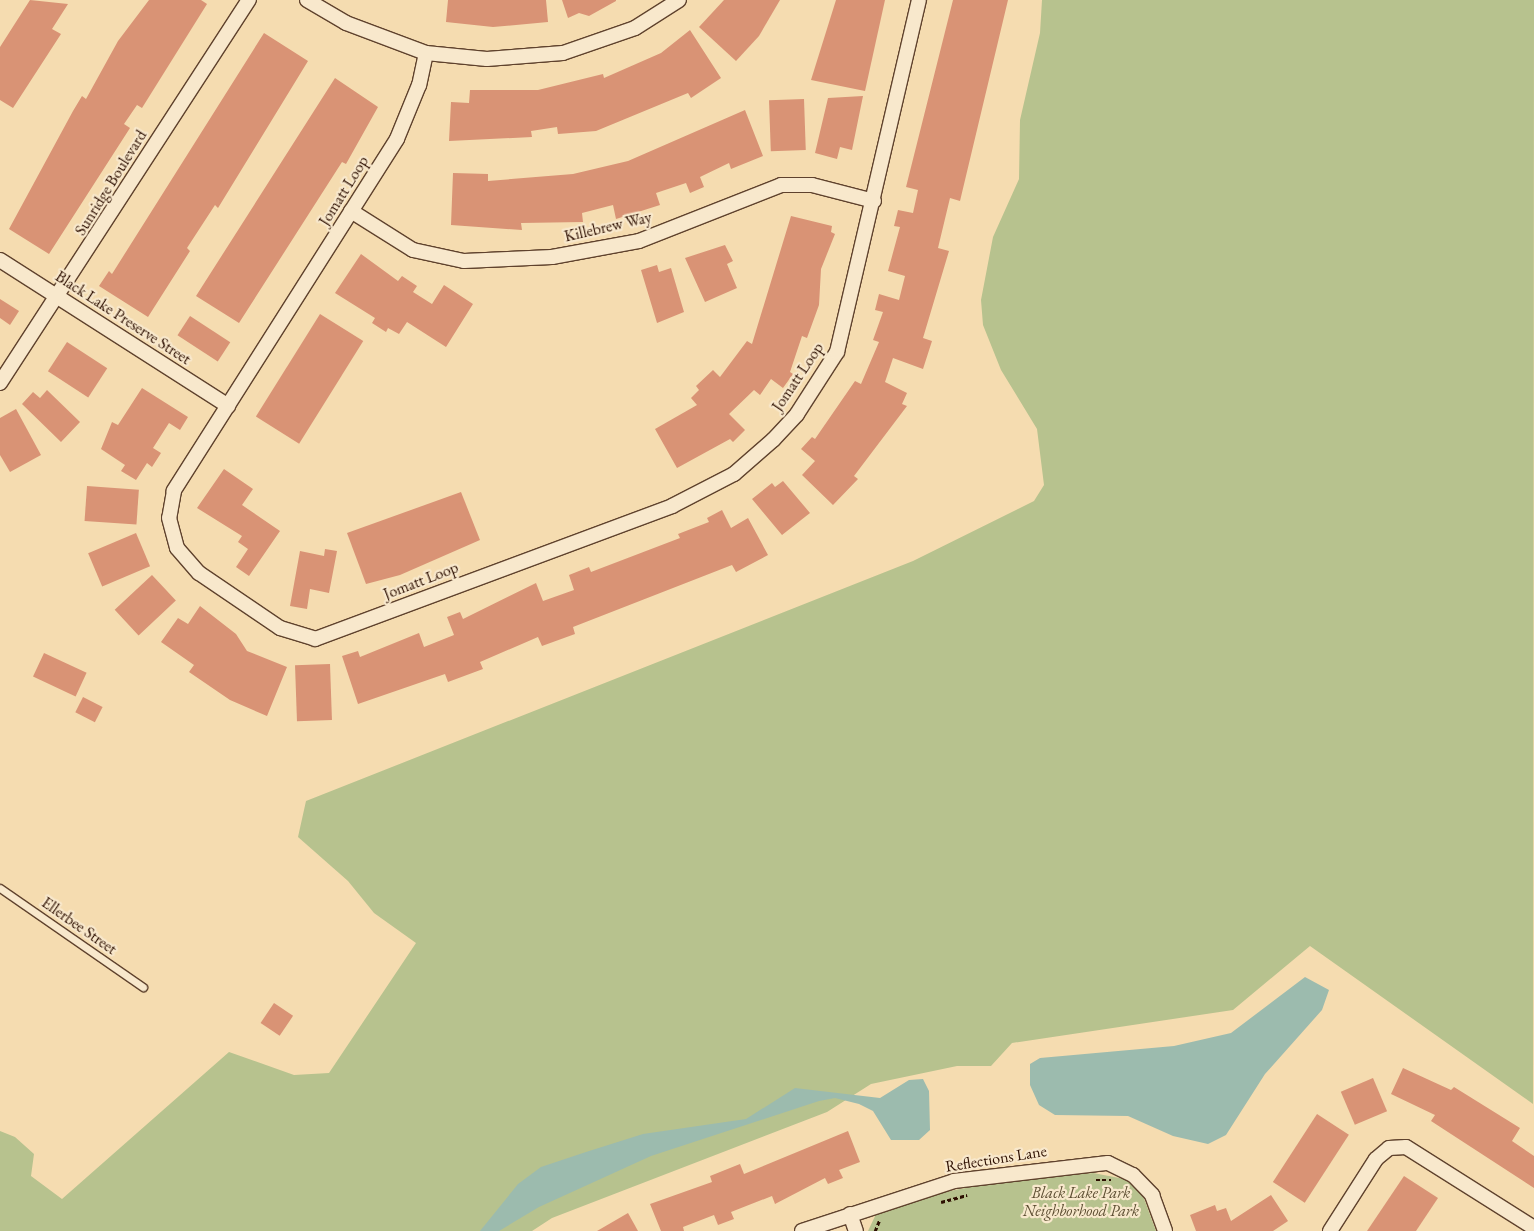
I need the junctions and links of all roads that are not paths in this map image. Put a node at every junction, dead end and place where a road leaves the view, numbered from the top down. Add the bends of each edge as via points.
1 (249, 0) edge
2 (307, 0) edge
3 (679, 0) edge
4 (919, 0) edge
5 (426, 53) junction
6 (874, 201) junction
7 (351, 211) junction
8 (0, 260) edge
9 (59, 298) junction
10 (0, 383) edge
11 (228, 406) junction
12 (0, 888) edge
13 (143, 987) dead end
14 (850, 1214) junction
15 (1534, 1228) edge
16 (802, 1231) edge
17 (856, 1231) edge
18 (1166, 1231) edge
19 (1330, 1231) edge

1 - 9 street, Sunridge Boulevard
2 - 5 street via 346,23
3 - 5 street via 635,28 563,52 487,59
4 - 6 street, Jomatt Loop
5 - 7 street, Jomatt Loop via 409,118
6 - 7 street, Killebrew Way via 812,185 781,186 639,240 552,257 464,261 413,250
6 - 11 street, Jomatt Loop via 837,352 798,414 752,459 672,506 334,634 316,639 280,628 199,573 177,548 169,518 174,491
7 - 11 street, Jomatt Loop
8 - 9 street, Black Lake Preserve Street
9 - 10 street, Sunridge Boulevard
9 - 11 street, Black Lake Preserve Street
12 - 13 lane, Ellerbee Street
14 - 16 street, Reflections Lane
14 - 17 street
14 - 18 street, Reflections Lane via 954,1181 1108,1163 1133,1175 1152,1195
15 - 19 street via 1425,1156 1406,1148 1389,1148 1376,1159

